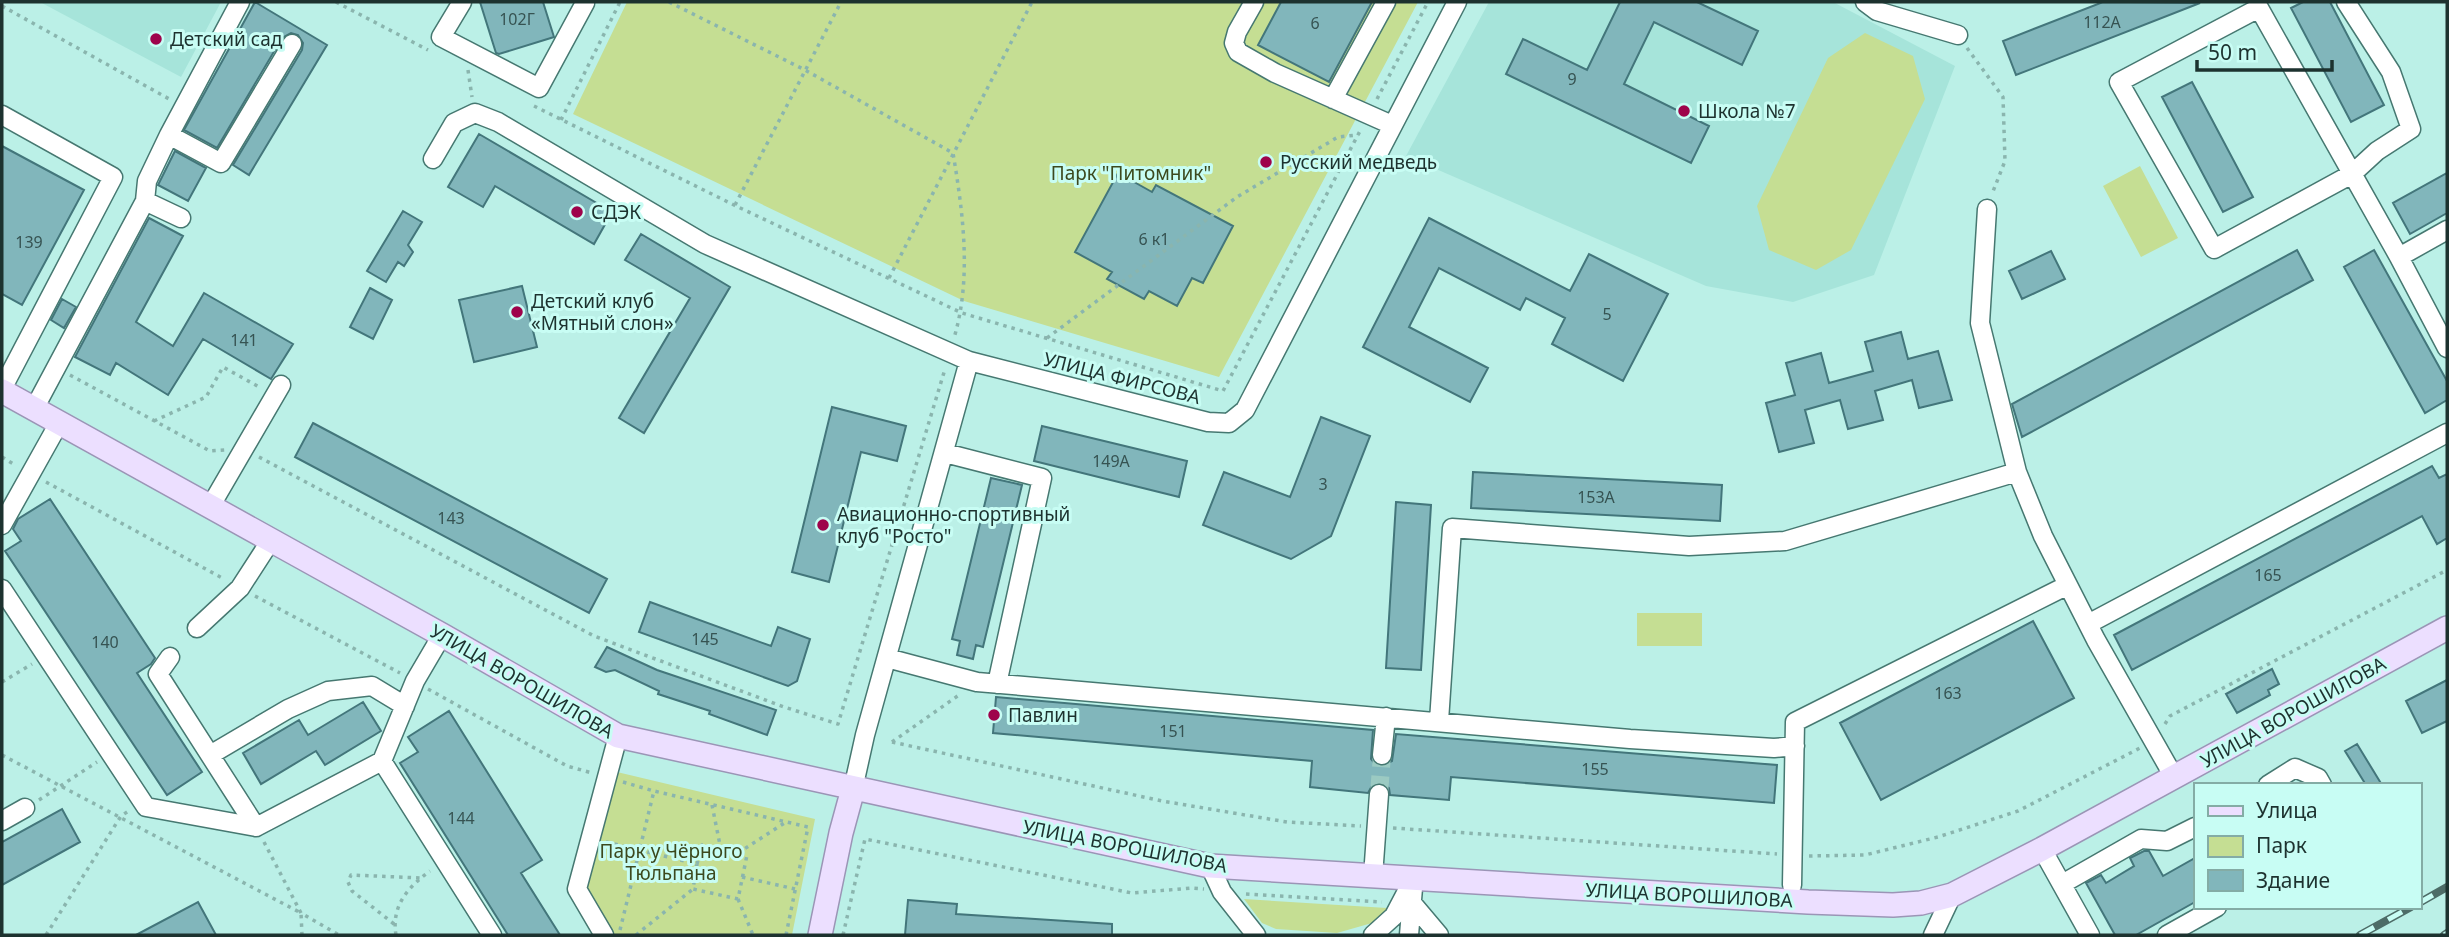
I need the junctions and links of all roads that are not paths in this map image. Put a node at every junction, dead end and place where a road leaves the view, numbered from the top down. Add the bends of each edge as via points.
1 (240, 2) edge
2 (462, 2) edge
3 (584, 2) edge
4 (1254, 2) edge
5 (1386, 2) edge
6 (1457, 2) edge
7 (1865, 2) edge
8 (2346, 2) edge
9 (1958, 35) road end
10 (292, 44) dead end
11 (1333, 99) junction
12 (2, 115) edge
13 (1392, 125) junction
14 (169, 135) junction
15 (433, 159) dead end
16 (2352, 174) junction
17 (145, 201) junction
18 (1987, 209) road end
19 (181, 218) dead end
20 (2447, 230) edge
21 (2399, 257) junction
22 (2447, 348) edge
23 (969, 361) junction
24 (2, 390) edge
25 (278, 391) road end
26 (34, 409) junction
27 (59, 423) junction
28 (2447, 433) edge
29 (945, 453) junction
30 (2017, 472) junction
31 (8, 501) edge
32 (210, 507) junction
33 (2, 525) edge
34 (271, 540) junction
35 (2068, 585) junction
36 (2, 589) edge
37 (2088, 624) junction
38 (197, 628) dead end
39 (2447, 628) edge
40 (442, 635) junction
41 (170, 657) dead end
42 (887, 658) junction
43 (997, 684) junction
44 (405, 706) junction
45 (1386, 717) junction
46 (1439, 722) junction
47 (618, 736) junction
48 (1795, 746) junction
49 (210, 755) junction
50 (1382, 755) tunnel mouth
51 (382, 761) junction
52 (2174, 777) junction
53 (2271, 783) edge
54 (2321, 783) edge
55 (853, 789) junction
56 (1379, 793) tunnel mouth
57 (24, 808) road end
58 (2, 821) edge
59 (256, 827) junction
60 (2194, 828) edge
61 (2042, 849) junction
62 (1210, 866) junction
63 (1373, 876) junction
64 (1414, 878) junction
65 (2062, 884) junction
66 (1792, 885) dead end
67 (1952, 895) junction
68 (1407, 903) junction
69 (2213, 909) edge
70 (492, 935) edge
71 (604, 935) edge
72 (820, 935) edge
73 (1256, 935) edge
74 (1373, 935) edge
75 (1409, 935) edge
76 (1440, 935) edge
77 (1933, 935) edge
78 (2090, 935) edge
79 (2167, 935) edge

1 - 14 street
2 - 3 street via 442,37 539,88
4 - 11 street via 1237,32 1234,43 1238,52
5 - 11 street
6 - 13 street, УЛИЦА ФИРСОВА
7 - 9 street via 1877,11
8 - 16 street via 2390,72 2411,129
10 - 14 street via 221,163
11 - 13 street
12 - 24 street via 113,177
13 - 23 street, УЛИЦА ФИРСОВА via 1245,410 1229,423 1208,422
14 - 17 street via 147,181
15 - 23 street via 454,123 475,113 498,122 705,244
16 - 16 street via 2259,8 2119,82 2214,250
16 - 21 street
17 - 19 street
17 - 26 street
18 - 30 street via 1980,323
20 - 21 street
21 - 22 street
23 - 29 street
24 - 26 main road, УЛИЦА ВОРОШИЛОВА
25 - 32 street
26 - 27 main road, УЛИЦА ВОРОШИЛОВА
27 - 31 street via 31,473
27 - 32 main road, УЛИЦА ВОРОШИЛОВА
28 - 37 street
29 - 42 street
29 - 43 street via 1042,478
30 - 35 street
30 - 46 street via 1785,541 1689,546 1451,527
31 - 33 street
32 - 34 main road, УЛИЦА ВОРОШИЛОВА
34 - 38 street via 240,588
34 - 40 main road, УЛИЦА ВОРОШИЛОВА
35 - 37 street
35 - 48 street via 1795,722
36 - 59 street via 146,807
37 - 52 street
39 - 52 main road, УЛИЦА ВОРОШИЛОВА
40 - 44 street
40 - 47 main road, УЛИЦА ВОРОШИЛОВА
41 - 49 street via 158,674
42 - 43 street
42 - 55 street
43 - 45 street
44 - 49 street via 372,686 328,691
44 - 51 street
45 - 46 street
45 - 50 street
46 - 48 street
47 - 55 main road, УЛИЦА ВОРОШИЛОВА
47 - 71 street via 577,889
48 - 66 street
49 - 59 street
51 - 59 street
51 - 70 street
52 - 61 main road, УЛИЦА ВОРОШИЛОВА
53 - 54 street via 2295,768
55 - 62 main road, УЛИЦА ВОРОШИЛОВА
55 - 72 main road
56 - 63 street
57 - 58 street
60 - 65 street via 2167,841 2141,839
61 - 65 street
61 - 67 main road, УЛИЦА ВОРОШИЛОВА
62 - 63 main road, УЛИЦА ВОРОШИЛОВА
62 - 73 street via 1222,892
63 - 64 main road, УЛИЦА ВОРОШИЛОВА
64 - 67 main road, УЛИЦА ВОРОШИЛОВА via 1893,905
64 - 68 street
65 - 78 street
67 - 77 street
68 - 74 street
68 - 75 street
68 - 76 street
69 - 79 street

